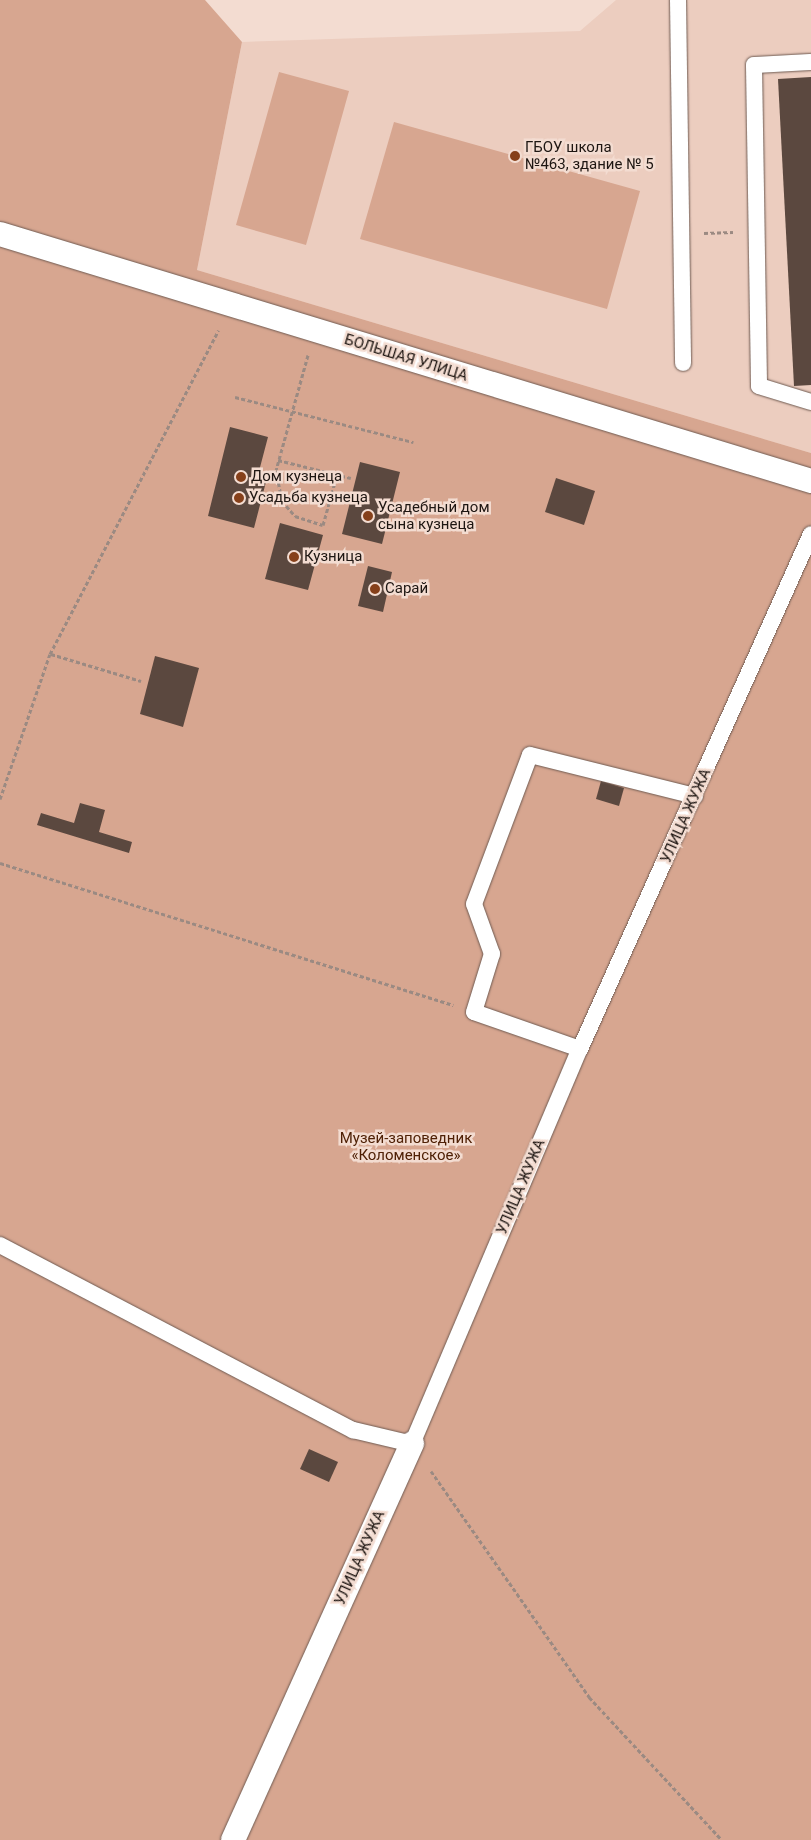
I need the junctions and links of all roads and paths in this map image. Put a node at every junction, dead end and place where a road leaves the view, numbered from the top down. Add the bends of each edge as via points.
1 (678, 0) edge
2 (811, 62) edge
3 (757, 231) junction
4 (0, 234) edge
5 (681, 234) junction
6 (232, 305) junction
7 (315, 330) junction
8 (683, 363) dead end
9 (235, 397) dead end
10 (811, 402) edge
11 (292, 411) junction
12 (413, 442) dead end
13 (278, 460) junction
14 (337, 475) junction
15 (351, 478) dead end
16 (811, 481) edge
17 (811, 534) edge
18 (50, 654) junction
19 (141, 681) dead end
20 (695, 796) junction
21 (0, 799) edge
22 (0, 863) edge
23 (474, 1012) junction
24 (580, 1049) junction
25 (0, 1246) edge
26 (412, 1444) junction
27 (233, 1840) edge
28 (722, 1840) edge

1 - 5 lane
2 - 3 lane via 754,65
3 - 5 path
3 - 10 lane via 759,386
4 - 6 street, БОЛЬШАЯ УЛИЦА
5 - 8 lane
6 - 7 street, БОЛЬШАЯ УЛИЦА
6 - 18 path
7 - 11 path
7 - 16 street, БОЛЬШАЯ УЛИЦА
9 - 11 path
11 - 12 path
11 - 13 path
13 - 14 path
13 - 14 path via 276,470 282,501 295,516 323,525
14 - 15 path
17 - 20 lane, УЛИЦА ЖУЖА
18 - 19 path
18 - 21 path
20 - 23 lane via 530,755 474,904 492,954
20 - 24 lane, УЛИЦА ЖУЖА
22 - 23 path
23 - 24 lane
24 - 26 lane, УЛИЦА ЖУЖА
25 - 26 lane via 353,1430
26 - 27 street, УЛИЦА ЖУЖА
26 - 28 path via 588,1697

